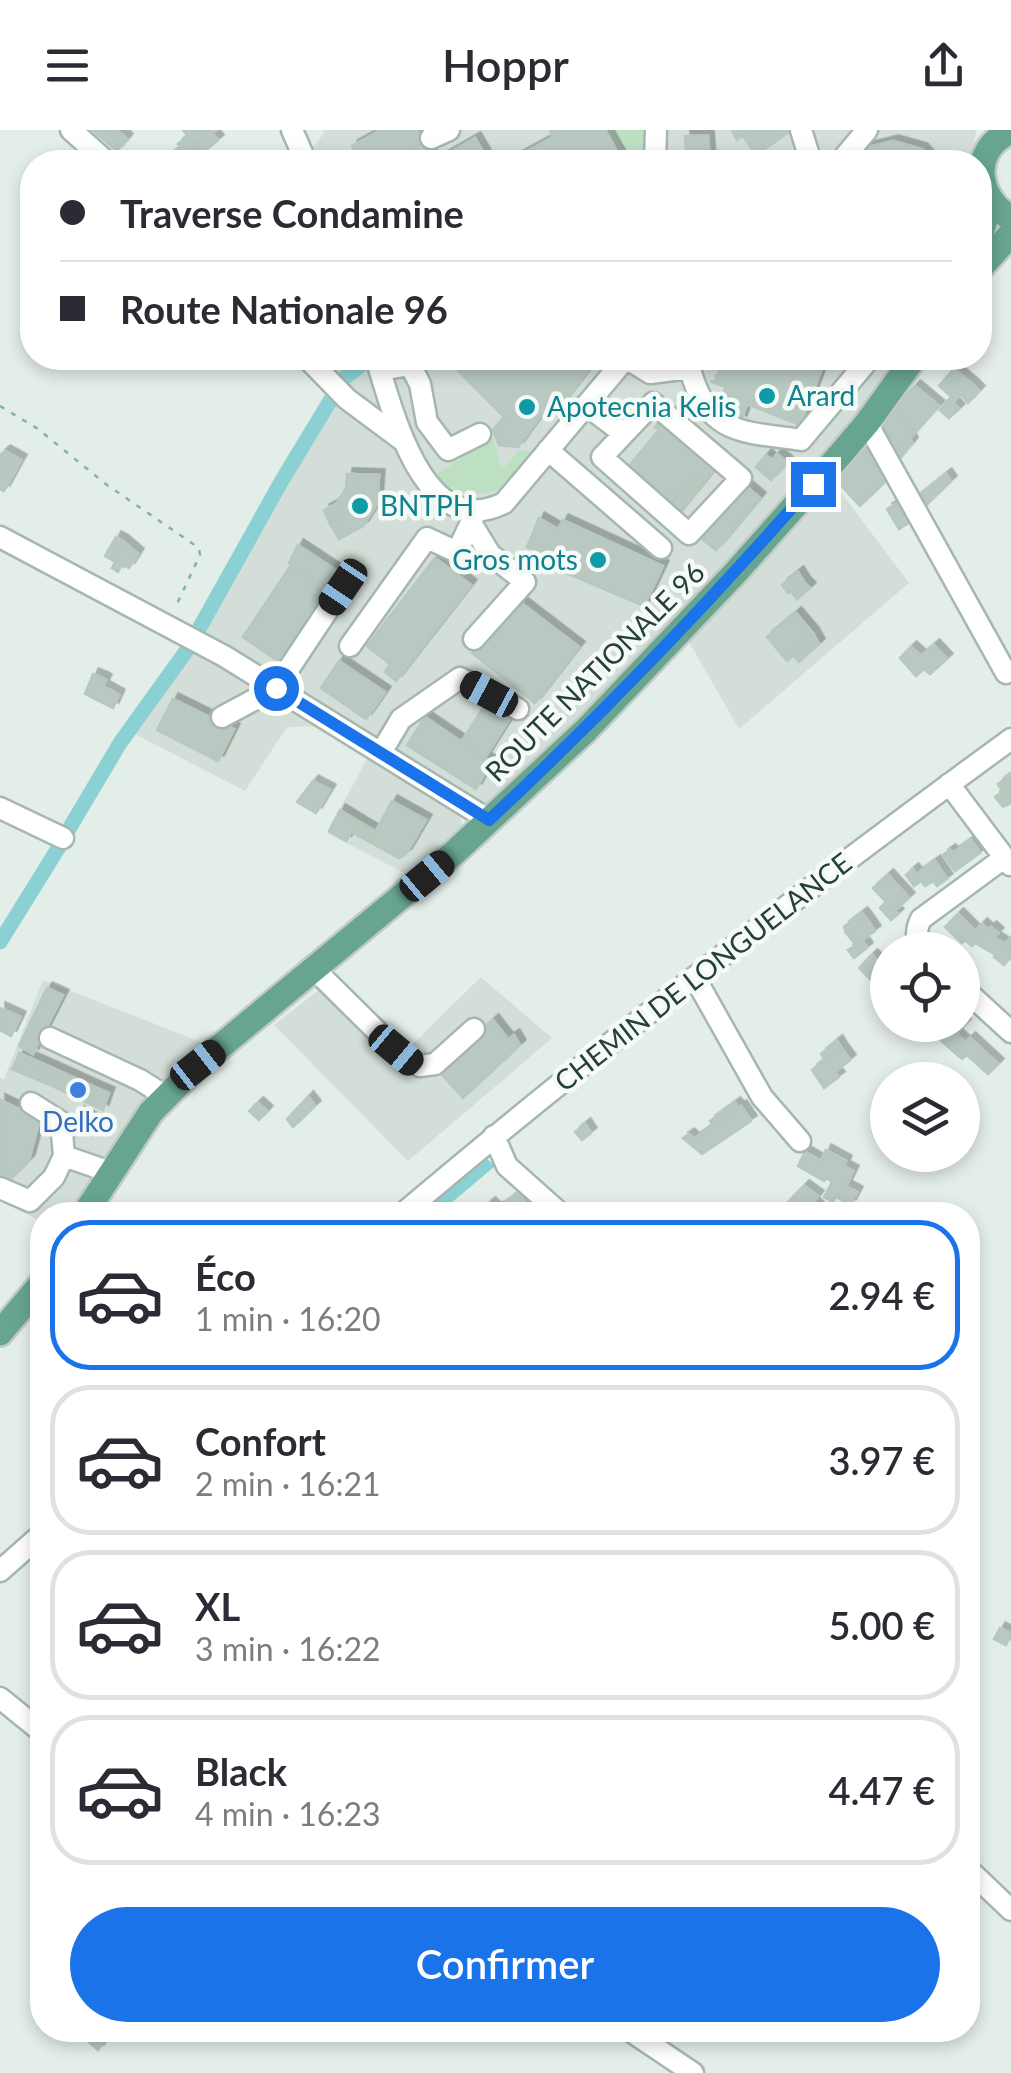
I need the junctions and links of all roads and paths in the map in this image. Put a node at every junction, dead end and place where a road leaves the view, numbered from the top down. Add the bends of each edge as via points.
1 (71, 130) edge
2 (867, 130) edge
3 (94, 150) edge
4 (850, 150) edge
5 (1011, 234) edge
6 (992, 255) edge
7 (319, 370) edge
8 (380, 370) edge
9 (413, 370) edge
10 (616, 370) edge
11 (693, 370) edge
12 (860, 370) edge
13 (905, 370) edge
14 (586, 405) junction
15 (0, 406) edge
16 (868, 422) junction
17 (480, 434) dead end
18 (623, 434) junction
19 (408, 444) junction
20 (548, 450) junction
21 (473, 517) junction
22 (0, 537) edge
23 (661, 548) dead end
24 (343, 587) dead end
25 (174, 630) junction
26 (474, 640) dead end
27 (350, 646) dead end
28 (1006, 672) dead end
29 (276, 688) junction
30 (518, 710) dead end
31 (222, 717) dead end
32 (1011, 739) edge
33 (382, 751) junction
34 (949, 784) junction
35 (0, 808) edge
36 (489, 820) junction
37 (63, 838) dead end
38 (1008, 862) edge
39 (917, 932) edge
40 (315, 970) junction
41 (694, 978) junction
42 (980, 1004) edge
43 (474, 1028) dead end
44 (1011, 1032) edge
45 (50, 1038) dead end
46 (167, 1097) junction
47 (32, 1103) dead end
48 (494, 1136) junction
49 (800, 1141) dead end
50 (64, 1156) junction
51 (110, 1172) junction
52 (0, 1188) edge
53 (92, 1202) edge
54 (416, 1202) edge
55 (547, 1202) edge
56 (30, 1297) edge
57 (0, 1333) edge
58 (30, 1545) edge
59 (0, 1571) edge
60 (0, 1698) edge
61 (30, 1722) edge
62 (980, 1881) edge
63 (1011, 1910) edge
64 (647, 2042) edge
65 (693, 2073) edge

1 - 3 street
2 - 4 street
5 - 6 main road
7 - 19 street
8 - 19 street
9 - 17 street via 427,422 448,450
10 - 14 street
11 - 12 street via 703,404 725,427 801,440
13 - 16 main road, ROUTE NATIONALE 96
14 - 18 street
14 - 20 street
15 - 25 path via 200,548 174,610
16 - 28 street
16 - 36 main road, ROUTE NATIONALE 96 via 586,730
18 - 18 street via 653,403 742,478 689,534 602,457
19 - 21 street via 428,486
20 - 21 street via 504,503
20 - 23 street
21 - 26 street via 490,554 525,582
21 - 27 street via 456,552 427,538
22 - 25 street
24 - 29 street
25 - 29 street
29 - 31 street
29 - 33 street
30 - 33 street via 460,678 401,719
32 - 34 street, CHEMIN DE LONGUELANCE
33 - 36 street
34 - 38 street
34 - 41 street, CHEMIN DE LONGUELANCE
35 - 37 street
36 - 40 main road, ROUTE NATIONALE 96
38 - 39 street via 921,919
40 - 43 street via 412,1064 436,1064
40 - 46 main road, ROUTE NATIONALE 96
41 - 48 street, CHEMIN DE LONGUELANCE
41 - 49 street via 762,1097
42 - 44 street
45 - 46 street
46 - 51 main road, ROUTE NATIONALE 96
47 - 50 street via 61,1122
48 - 54 street, CHEMIN DE LONGUELANCE
48 - 55 street via 507,1166
50 - 51 street
50 - 52 street via 54,1178 30,1201
51 - 53 main road, ROUTE NATIONALE 96
56 - 57 main road
58 - 59 street
60 - 61 street
62 - 63 street
64 - 65 street

